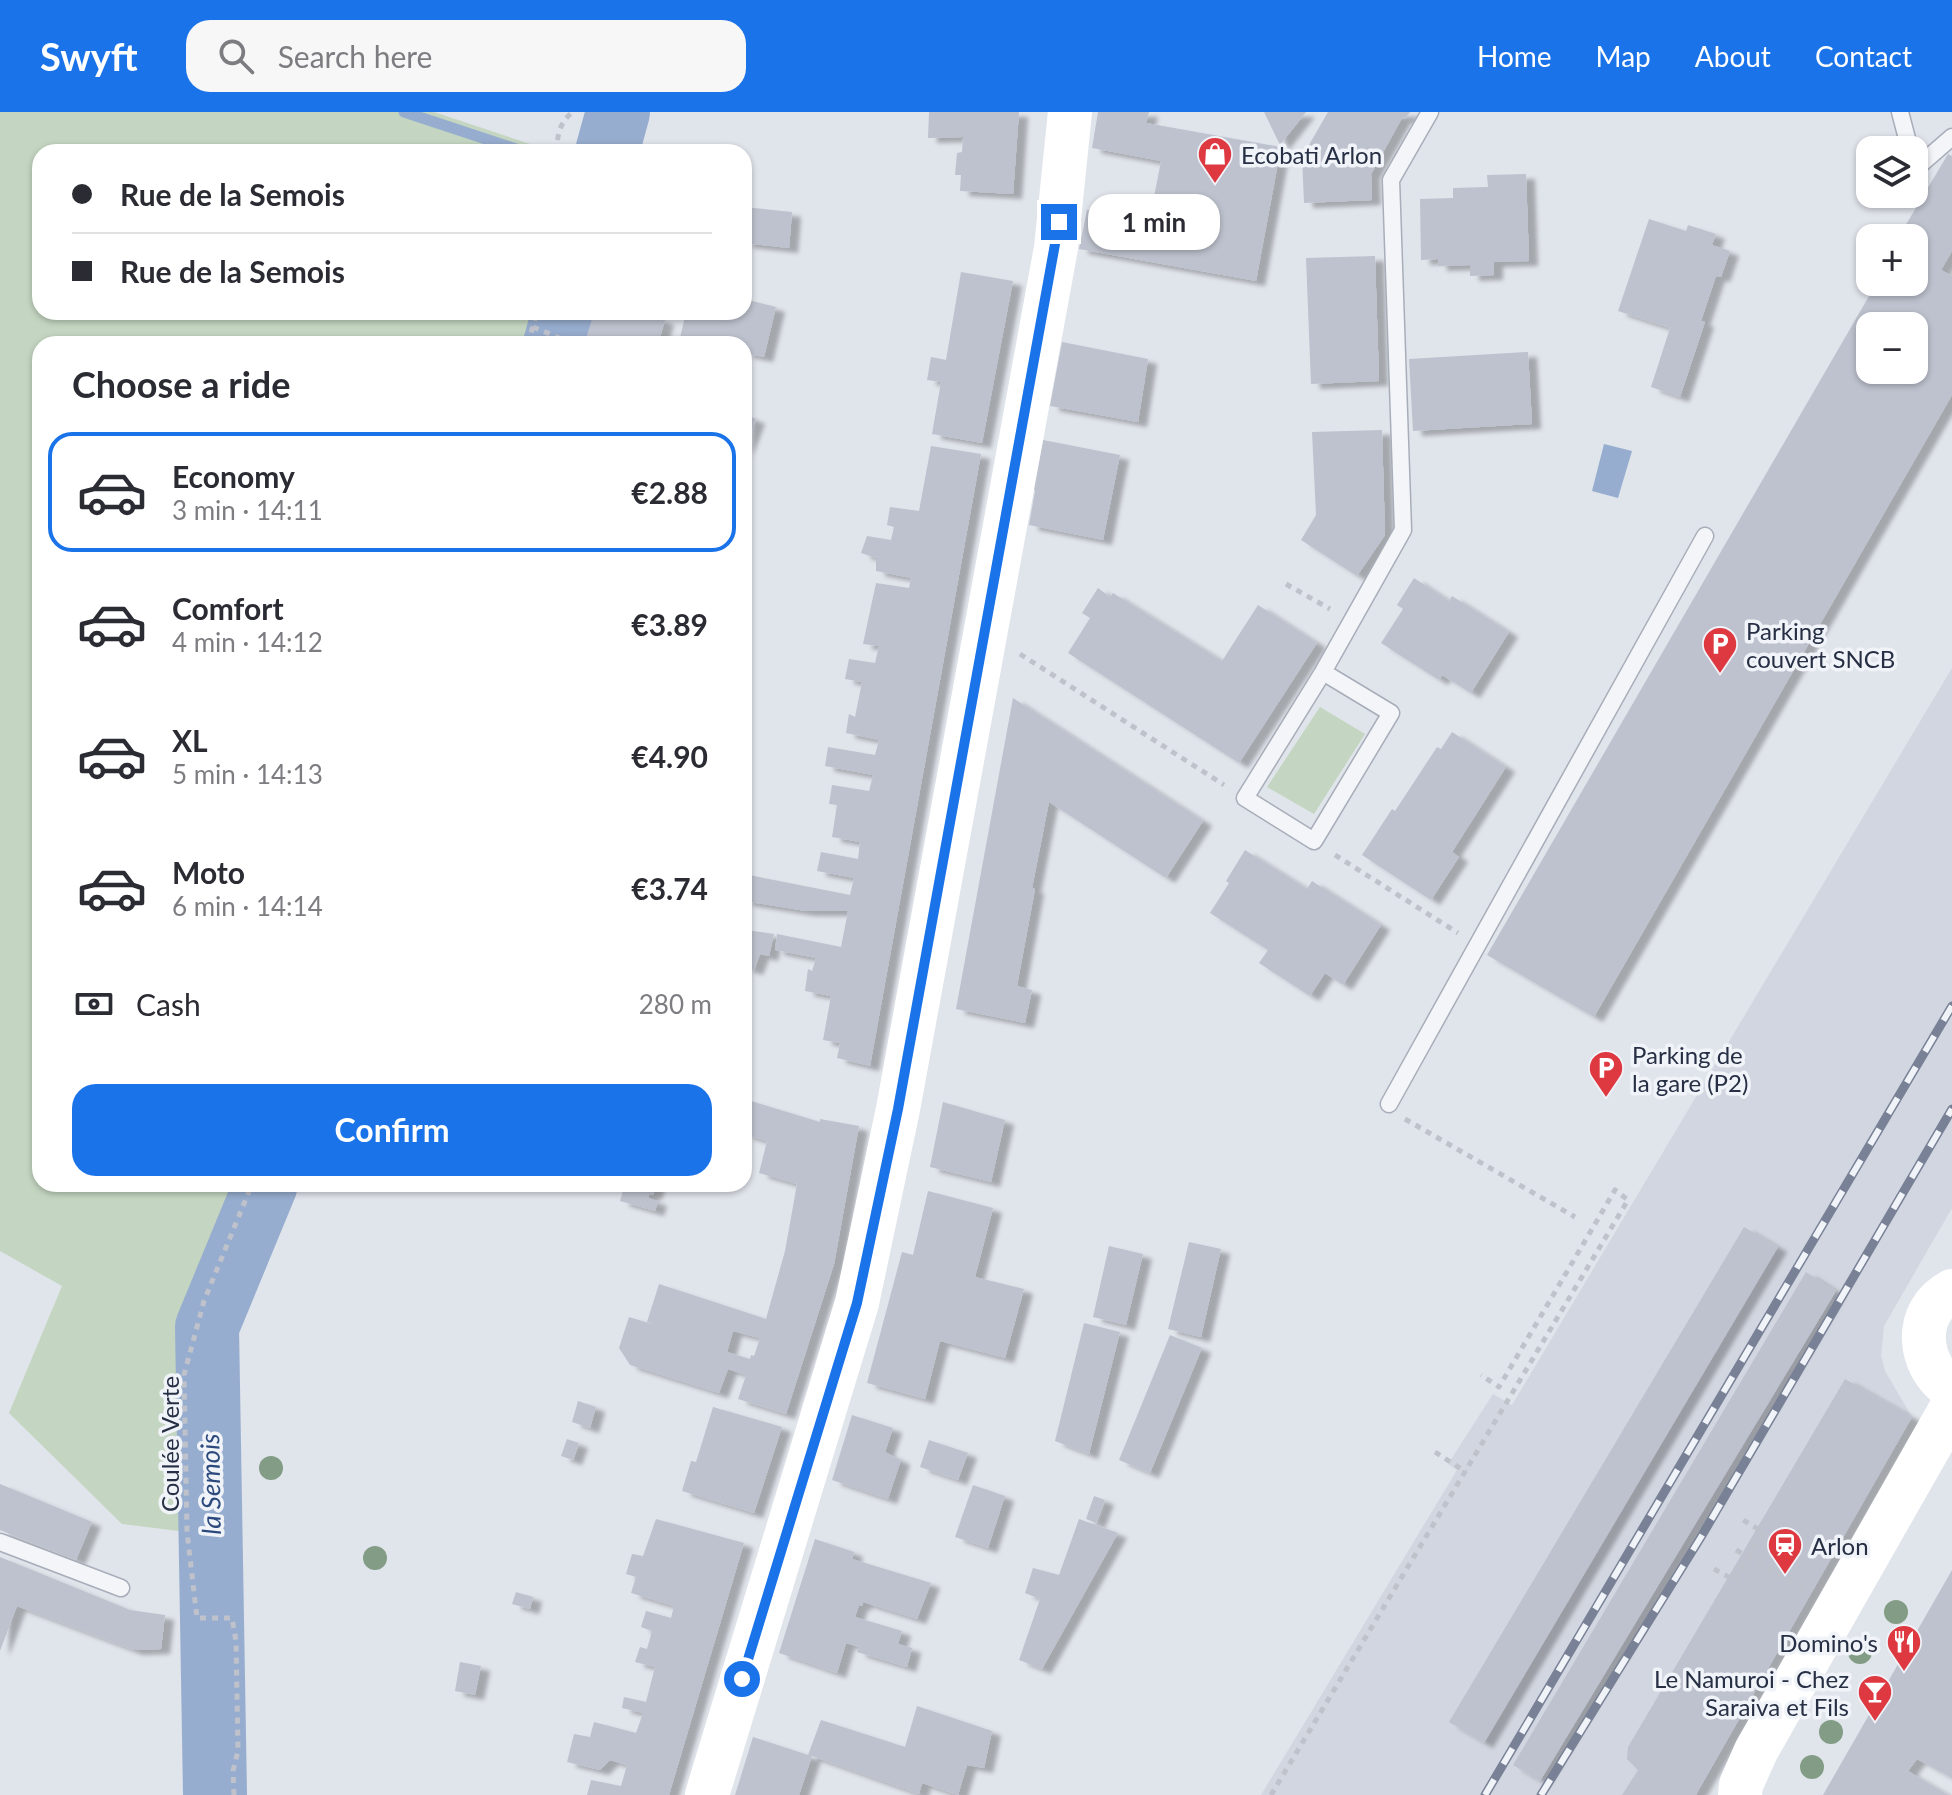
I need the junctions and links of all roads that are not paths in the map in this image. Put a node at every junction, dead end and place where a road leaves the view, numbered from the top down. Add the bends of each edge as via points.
1 (1070, 112) edge
2 (1430, 112) edge
3 (1900, 112) edge
4 (1906, 136) edge
5 (1952, 137) edge
6 (1928, 158) edge
7 (1705, 536) dead end
8 (1323, 672) junction
9 (1395, 1110) road end
10 (1952, 1291) edge
11 (1952, 1389) edge
12 (1952, 1407) edge
13 (0, 1542) edge
14 (121, 1588) dead end
15 (707, 1795) edge
16 (1740, 1795) edge

1 - 15 main road via 1056,248 898,1109 857,1303
2 - 8 lane via 1391,180 1403,530
3 - 4 lane
5 - 6 lane
7 - 9 lane
8 - 8 lane via 1391,713 1314,841 1245,798
10 - 11 main road via 1935,1305 1923,1336 1930,1368
12 - 16 main road via 1756,1751
13 - 14 lane

